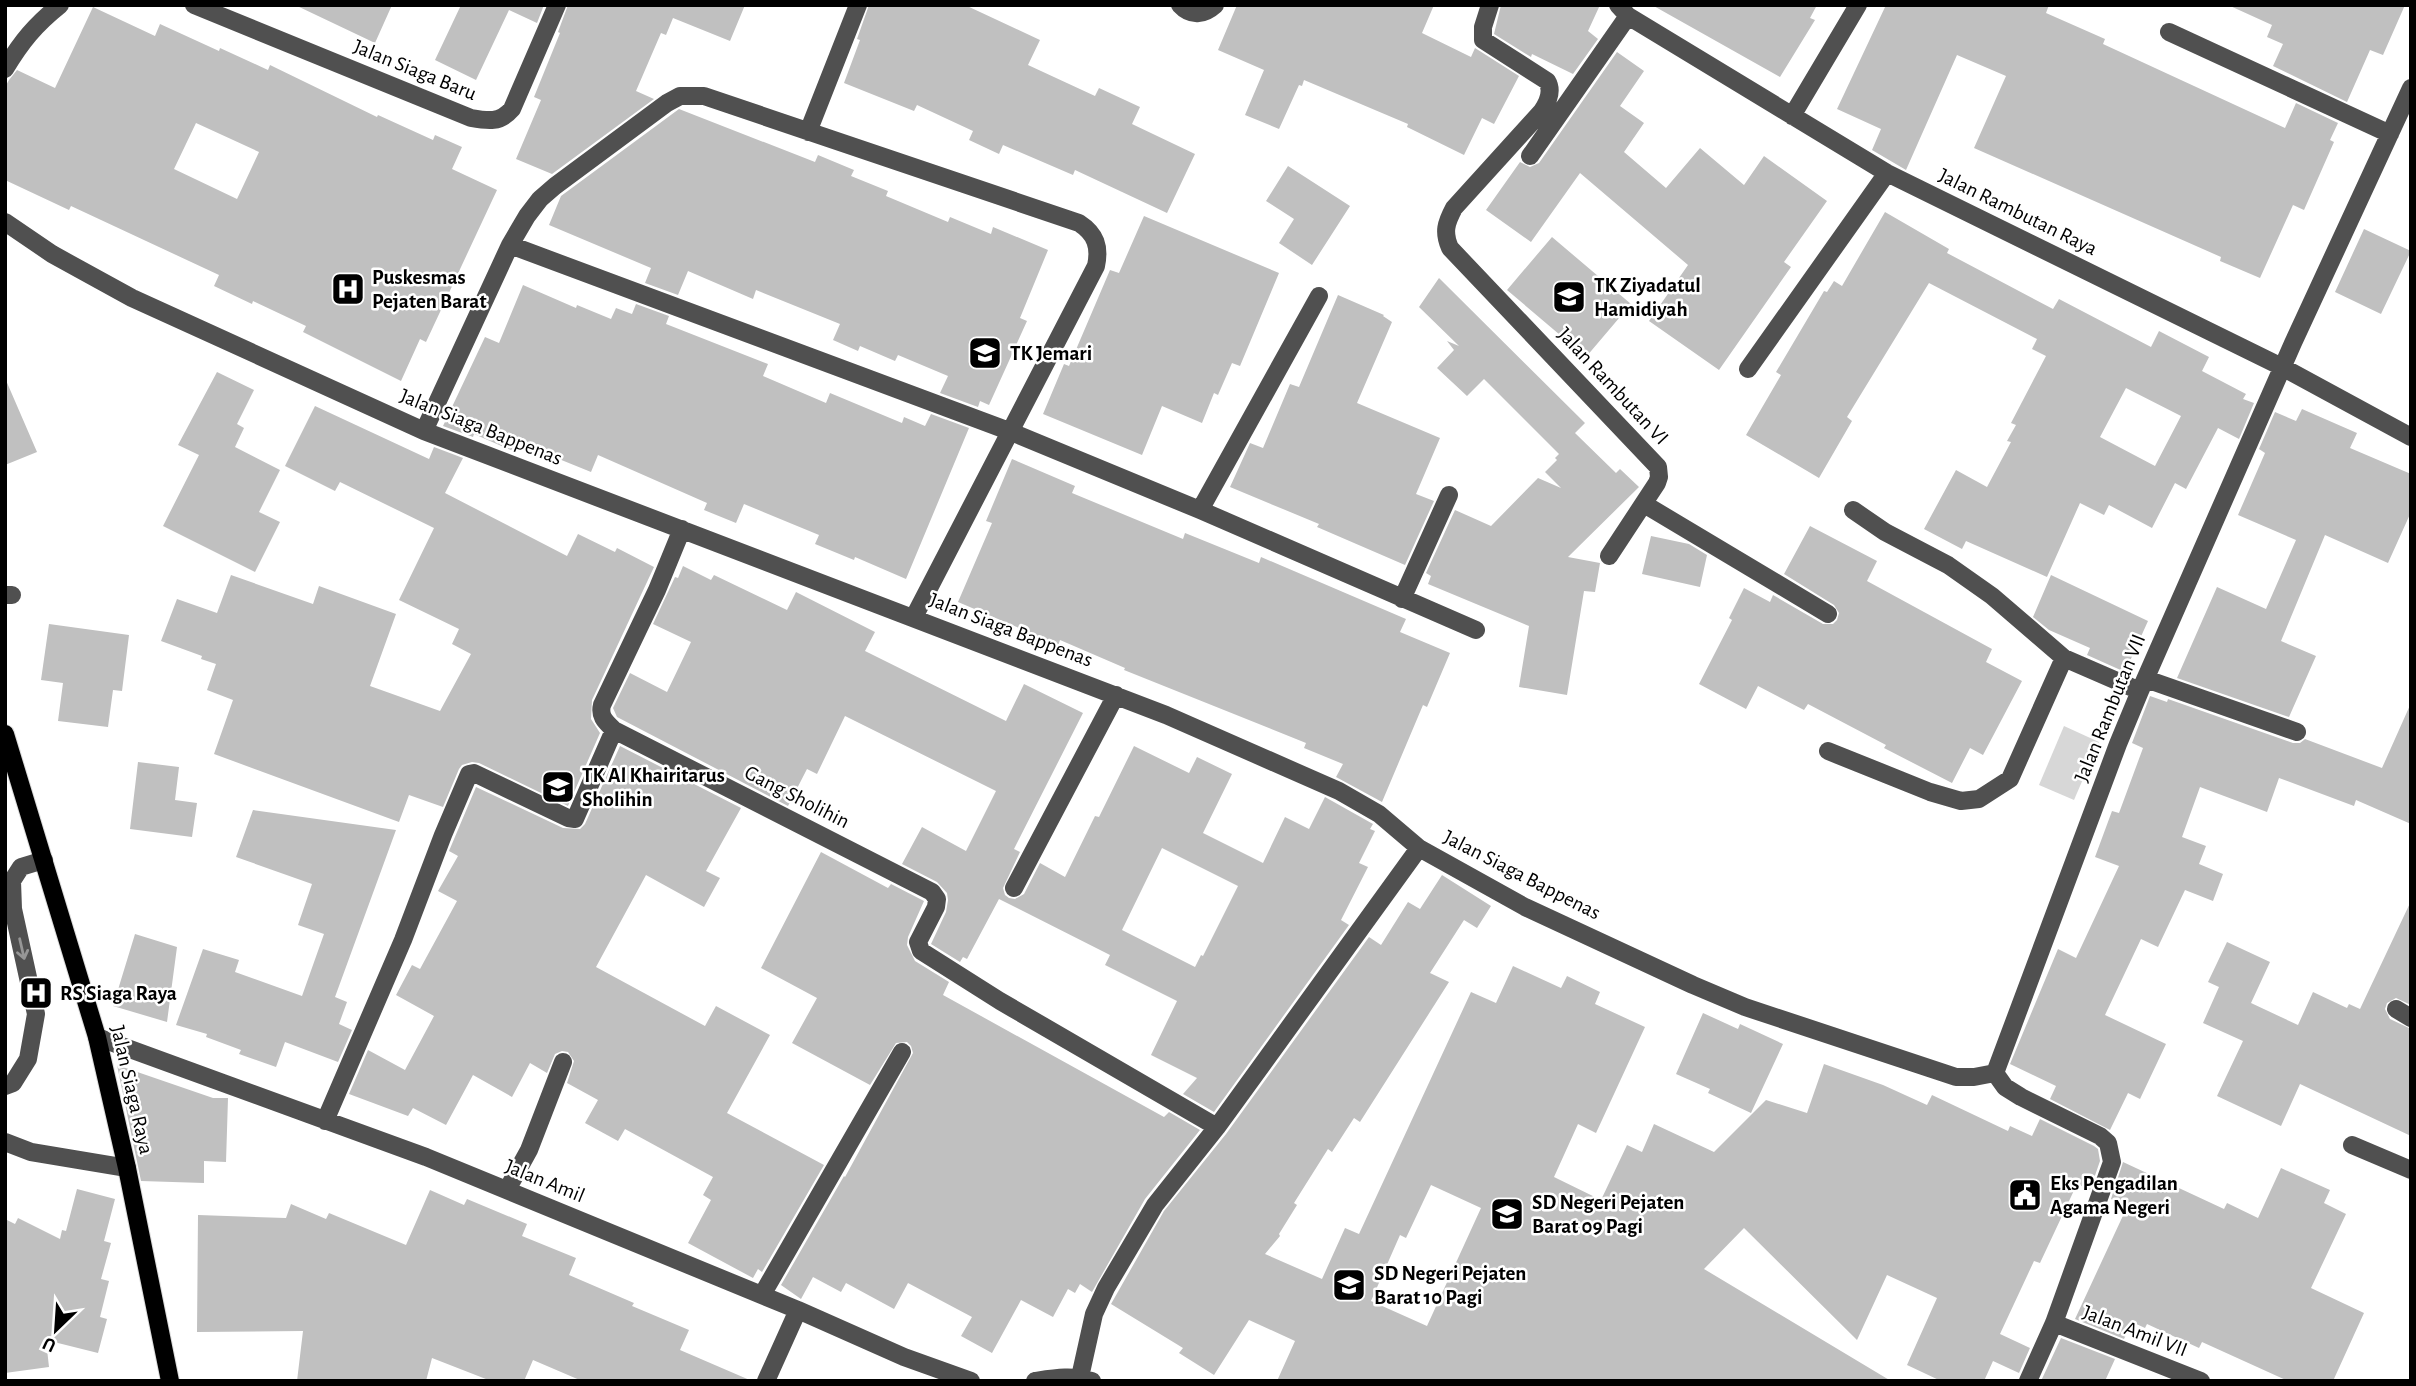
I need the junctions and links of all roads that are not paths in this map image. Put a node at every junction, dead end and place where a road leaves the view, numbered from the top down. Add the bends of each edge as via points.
1 (60, 5) edge
2 (194, 5) edge
3 (557, 5) edge
4 (858, 5) edge
5 (1180, 5) edge
6 (1215, 5) edge
7 (1490, 5) edge
8 (1858, 5) edge
9 (1623, 11) edge
10 (2169, 32) dead end
11 (5, 69) edge
12 (2411, 88) edge
13 (1792, 116) junction
14 (808, 132) junction
15 (2390, 134) junction
16 (1530, 156) dead end
17 (1887, 173) junction
18 (5, 222) edge
19 (510, 245) junction
20 (1319, 296) dead end
21 (2282, 367) junction
22 (1748, 369) dead end
23 (424, 431) junction
24 (1009, 431) junction
25 (2410, 434) edge
26 (1449, 495) dead end
27 (1644, 504) junction
28 (1200, 510) junction
29 (1853, 510) dead end
30 (682, 529) junction
31 (1609, 556) dead end
32 (1402, 599) junction
33 (1828, 614) dead end
34 (914, 617) junction
35 (1476, 630) dead end
36 (2064, 658) junction
37 (2143, 685) junction
38 (1116, 695) junction
39 (614, 730) junction
40 (2297, 732) dead end
41 (5, 734) edge
42 (1828, 751) dead end
43 (1419, 848) junction
44 (44, 860) junction
45 (1014, 888) dead end
46 (97, 1037) junction
47 (902, 1052) dead end
48 (564, 1062) dead end
49 (1995, 1073) junction
50 (5, 1086) edge
51 (326, 1121) junction
52 (1217, 1127) junction
53 (5, 1142) edge
54 (2352, 1145) dead end
55 (127, 1168) junction
56 (2411, 1170) edge
57 (507, 1190) junction
58 (762, 1295) junction
59 (798, 1310) junction
60 (2054, 1323) junction
61 (1086, 1379) edge
62 (170, 1381) edge
63 (766, 1381) edge
64 (971, 1381) edge
65 (1035, 1381) edge
66 (2028, 1381) edge
67 (2201, 1381) edge

1 - 11 street via 35,25
2 - 3 street, Jalan Siaga Baru via 486,121 505,117 512,109
4 - 14 street
5 - 6 street via 1199,14
7 - 27 street, Jalan Rambutan VI via 1483,40 1547,82 1550,95 1542,111 1454,208 1447,220 1446,238 1450,248 1658,467 1657,483
8 - 13 street
9 - 13 street, Jalan Rambutan Raya
9 - 16 street
10 - 15 street
12 - 15 street, Jalan Rambutan VII
13 - 17 street, Jalan Rambutan Raya
14 - 19 street via 704,96 680,96 540,199
14 - 24 street via 1079,223 1092,234 1099,253 1096,266
15 - 21 street, Jalan Rambutan VII
17 - 21 street, Jalan Rambutan Raya
17 - 22 street
18 - 23 street, Jalan Siaga Bappenas via 132,299
19 - 23 street
19 - 24 street
20 - 28 street
21 - 25 street, Jalan Rambutan Raya
21 - 37 street, Jalan Rambutan VII
23 - 30 street, Jalan Siaga Bappenas
24 - 28 street
24 - 34 street
26 - 32 street
27 - 31 street, Jalan Rambutan VI
27 - 33 street
28 - 32 street
29 - 36 street via 1948,565
30 - 34 street, Jalan Siaga Bappenas
30 - 39 street via 602,705 603,719
32 - 35 street
34 - 38 street, Jalan Siaga Bappenas
36 - 37 street
36 - 42 street via 2010,779 1979,799 1961,801 1930,792
37 - 40 street
37 - 49 street, Jalan Rambutan VII
38 - 43 street, Jalan Siaga Bappenas via 1339,791 1379,814
38 - 45 street
39 - 51 street via 575,819 469,774
39 - 52 street, Gang Sholihin via 932,892 936,907 918,942 920,951
41 - 44 main road, Jalan Siaga Raya
43 - 49 street, Jalan Siaga Bappenas via 1525,907 1745,1007 1956,1077
43 - 52 street
44 - 46 main road, Jalan Siaga Raya
44 -> 50 street via 22,867 12,881 13,909 36,1014 28,1059 13,1083
46 - 51 street, Jalan Amil
46 - 55 main road, Jalan Siaga Raya
47 - 58 street
48 - 57 street
49 - 60 street via 2005,1087 2100,1136 2111,1150 2112,1163
51 - 57 street, Jalan Amil
52 - 61 street via 1155,1205 1106,1287 1094,1314
53 - 55 street via 31,1152
54 - 56 street
55 - 62 main road, Jalan Siaga Raya
57 - 58 street, Jalan Amil
58 - 59 street, Jalan Amil
59 - 63 street
59 - 64 street, Jalan Amil
60 - 66 street
60 - 67 street, Jalan Amil VII
61 - 65 street via 1060,1376

